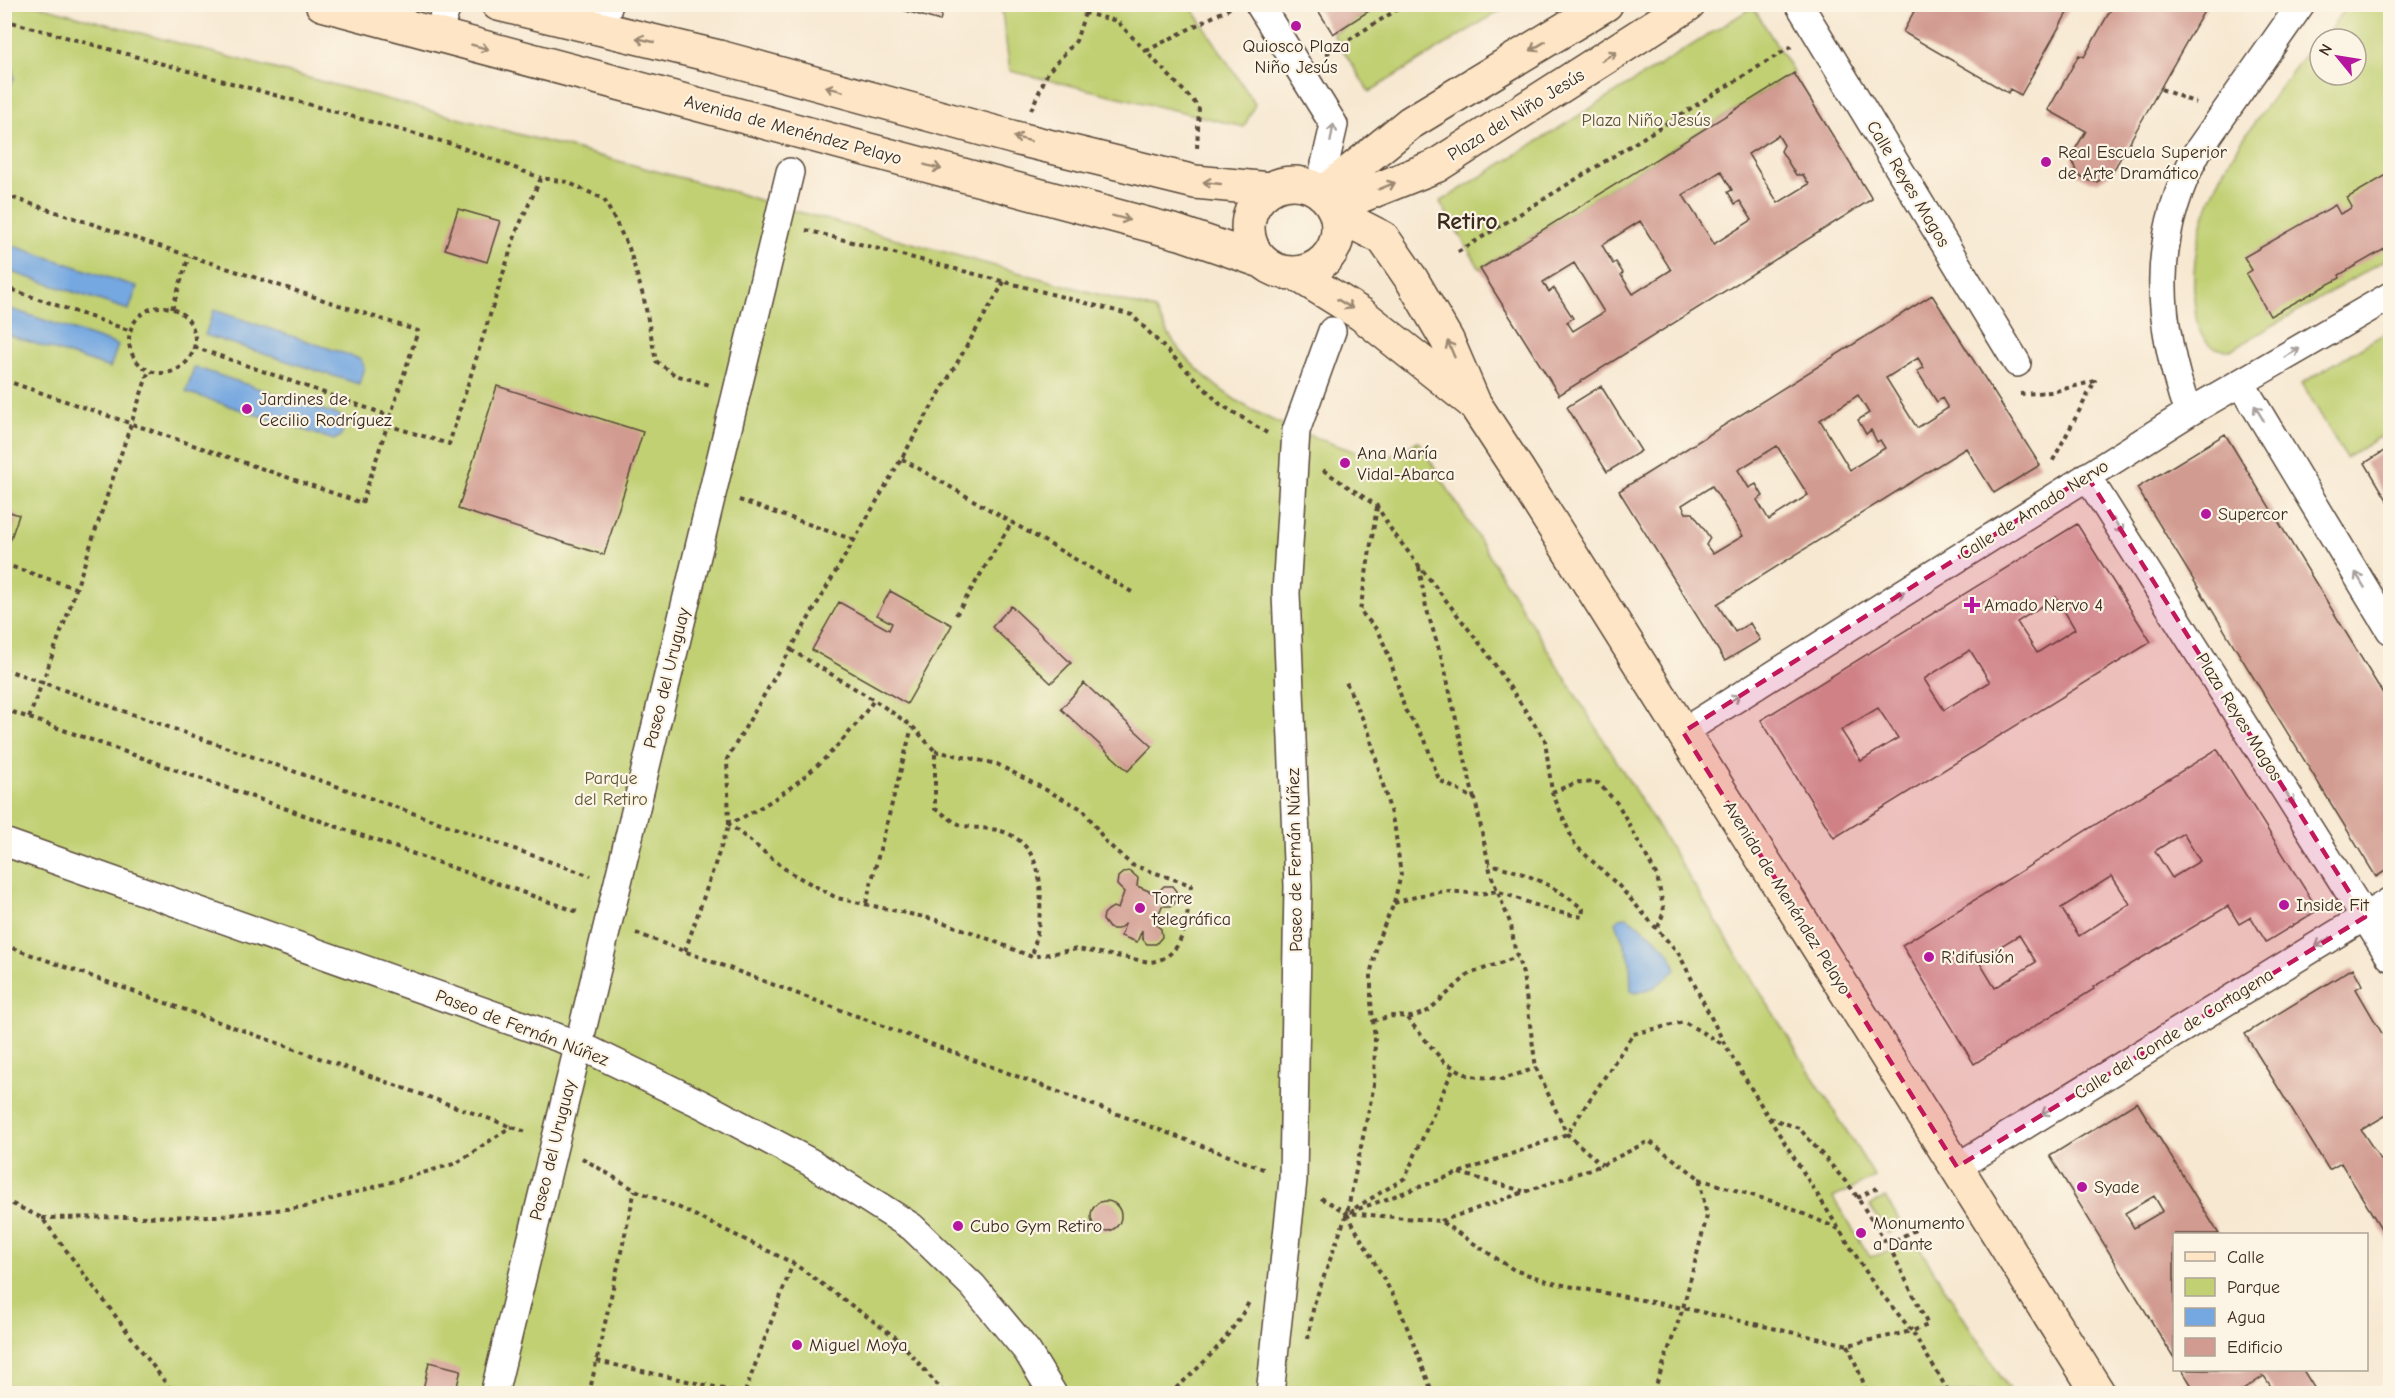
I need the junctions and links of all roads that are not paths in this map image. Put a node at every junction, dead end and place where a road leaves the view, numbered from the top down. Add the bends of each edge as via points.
1 (322, 4) edge
2 (448, 4) edge
3 (498, 4) edge
4 (1259, 4) edge
5 (1606, 4) edge
6 (1689, 4) edge
7 (1799, 4) edge
8 (2301, 4) edge
9 (605, 17) edge
10 (437, 35) junction
11 (790, 172) dead end
12 (1270, 189) junction
13 (1328, 201) junction
14 (1261, 261) junction
15 (1295, 273) junction
16 (2391, 296) edge
17 (1332, 331) dead end
18 (2017, 363) road end
19 (2241, 383) junction
20 (1474, 403) junction
21 (2188, 412) junction
22 (2087, 476) junction
23 (2391, 630) edge
24 (1683, 732) junction
25 (4, 842) edge
26 (2391, 901) edge
27 (2365, 916) junction
28 (2391, 957) edge
29 (579, 1046) junction
30 (1957, 1167) junction
31 (494, 1394) edge
32 (1053, 1394) edge
33 (1270, 1394) edge
34 (2099, 1394) edge

1 - 10 main road, Avenida de Menéndez Pelayo
2 - 10 street
3 - 9 main road
13 -> 4 street via 1334,125
5 -> 13 main road via 1410,123
13 -> 6 main road, Plaza del Niño Jesús via 1436,166
7 - 18 street, Calle Reyes Magos
8 - 21 street via 2219,118 2185,175 2169,222 2162,287 2166,328
12 -> 9 main road via 1195,182 1019,139 719,57
10 -> 14 main road, Avenida de Menéndez Pelayo via 1180,233
11 - 29 street, Paseo del Uruguay
12 - 13 main road via 1290,182 1305,184
12 - 14 main road via 1254,205 1248,219 1250,241
13 - 15 main road via 1339,228 1336,243 1318,267
20 -> 13 main road, Avenida de Menéndez Pelayo via 1447,340 1383,238
14 - 15 main road via 1274,270
15 -> 20 main road, Avenida de Menéndez Pelayo via 1361,314
19 -> 16 street, Calle de Amado Nervo
17 - 33 street, Paseo de Fernán Núñez via 1296,431 1294,450 1286,593 1298,886 1293,1180
19 - 21 street, Calle de Amado Nervo
23 -> 19 street
20 - 24 main road, Avenida de Menéndez Pelayo
21 - 22 street, Calle de Amado Nervo
24 -> 22 street, Calle de Amado Nervo
22 -> 27 street, Plaza Reyes Magos
24 - 30 main road, Avenida de Menéndez Pelayo
25 - 29 street, Paseo de Fernán Núñez
26 - 27 street, Calle del Conde de Cartagena
27 - 28 street, Plaza Reyes Magos
27 -> 30 street, Calle del Conde de Cartagena
29 - 31 street, Paseo del Uruguay
29 - 32 street, Paseo de Fernán Núñez via 810,1162 912,1227 973,1286 1027,1351
30 - 34 main road, Avenida de Menéndez Pelayo

